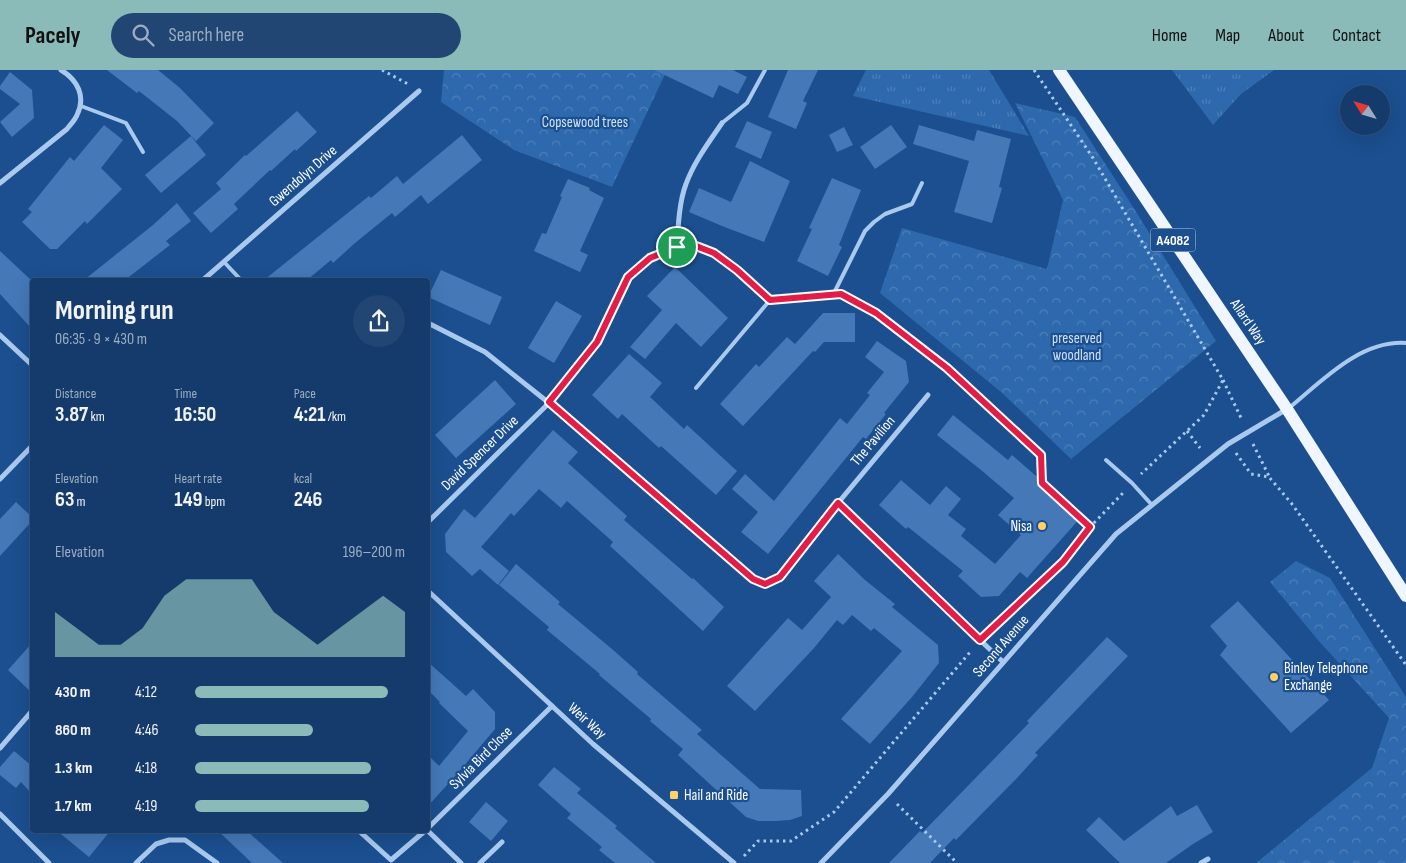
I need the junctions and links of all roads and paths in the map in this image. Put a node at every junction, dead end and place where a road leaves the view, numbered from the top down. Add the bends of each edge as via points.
1 (61, 70) edge
2 (382, 70) edge
3 (765, 70) edge
4 (1034, 70) edge
5 (1059, 70) edge
6 (419, 91) joint
7 (81, 106) junction
8 (722, 123) joint
9 (143, 152) dead end
10 (0, 183) edge
11 (922, 183) dead end
12 (677, 247) junction
13 (224, 262) junction
14 (205, 278) edge
15 (239, 278) edge
16 (841, 294) joint
17 (834, 295) junction
18 (770, 300) junction
19 (430, 324) edge
20 (0, 335) edge
21 (1406, 343) edge
22 (30, 363) edge
23 (696, 388) dead end
24 (928, 395) dead end
25 (549, 402) junction
26 (1287, 409) junction
27 (1228, 444) junction
28 (30, 448) edge
29 (1106, 460) dead end
30 (1208, 460) junction
31 (0, 479) edge
32 (838, 503) junction
33 (1152, 504) junction
34 (430, 520) edge
35 (430, 593) edge
36 (1406, 596) edge
37 (980, 640) junction
38 (1003, 662) junction
39 (1406, 665) edge
40 (552, 706) junction
41 (30, 713) edge
42 (0, 748) edge
43 (888, 794) junction
44 (0, 814) edge
45 (430, 826) edge
46 (430, 832) edge
47 (361, 833) edge
48 (422, 833) edge
49 (502, 842) dead end
50 (1208, 859) dead end
51 (49, 863) edge
52 (136, 863) edge
53 (217, 863) edge
54 (461, 863) edge
55 (480, 863) edge
56 (734, 863) edge
57 (738, 863) edge
58 (821, 863) edge
59 (957, 863) edge
60 (1201, 863) edge

1 - 7 street via 77,84
2 - 6 path
3 - 8 lane via 747,104
4 - 30 path via 1093,158 1223,380 1204,415 1187,431
5 - 26 main road, Allard Way / A4082
6 - 13 street, Gwendolyn Drive
7 - 9 lane via 126,123
7 - 10 street via 77,118 68,128
8 - 12 street via 704,149 686,185
11 - 17 lane via 912,204 885,214 865,231
12 - 18 street, David Spencer Drive via 696,246 714,253
12 - 25 street, David Spencer Drive via 650,258 628,277 597,342
13 - 14 street, Gwendolyn Drive
13 - 15 lane
16 - 17 street
16 - 37 path via 876,313 947,368 1035,449 1041,455 1042,483 1090,527 1063,562
17 - 18 street
18 - 23 lane
19 - 25 street via 485,352
20 - 22 street
21 - 26 lane via 1395,342 1370,348 1344,363
24 - 32 street, The Pavilion
25 - 32 street, The Pavilion via 753,579 765,584 780,577
25 - 34 street, David Spencer Drive
26 - 27 street, Second Avenue
26 - 36 main road, Allard Way / A4082
27 - 30 street, Second Avenue
27 - 39 path via 1252,474 1269,477 1292,504
28 - 31 street
29 - 33 lane
30 - 33 street, Second Avenue
32 - 37 street
33 - 38 street, Second Avenue via 1116,534
35 - 40 street, Weir Way
37 - 38 street
37 - 57 path via 834,812 791,841 758,841
38 - 43 street, Second Avenue
40 - 45 street, Sylvia Bird Close
40 - 56 street, Weir Way
41 - 42 street
43 - 58 street, Second Avenue
43 - 59 path
44 - 51 street
46 - 54 street
47 - 48 street, Sylvia Bird Close via 391,860
49 - 55 street
50 - 60 street
52 - 53 street via 156,844 169,840 185,840

